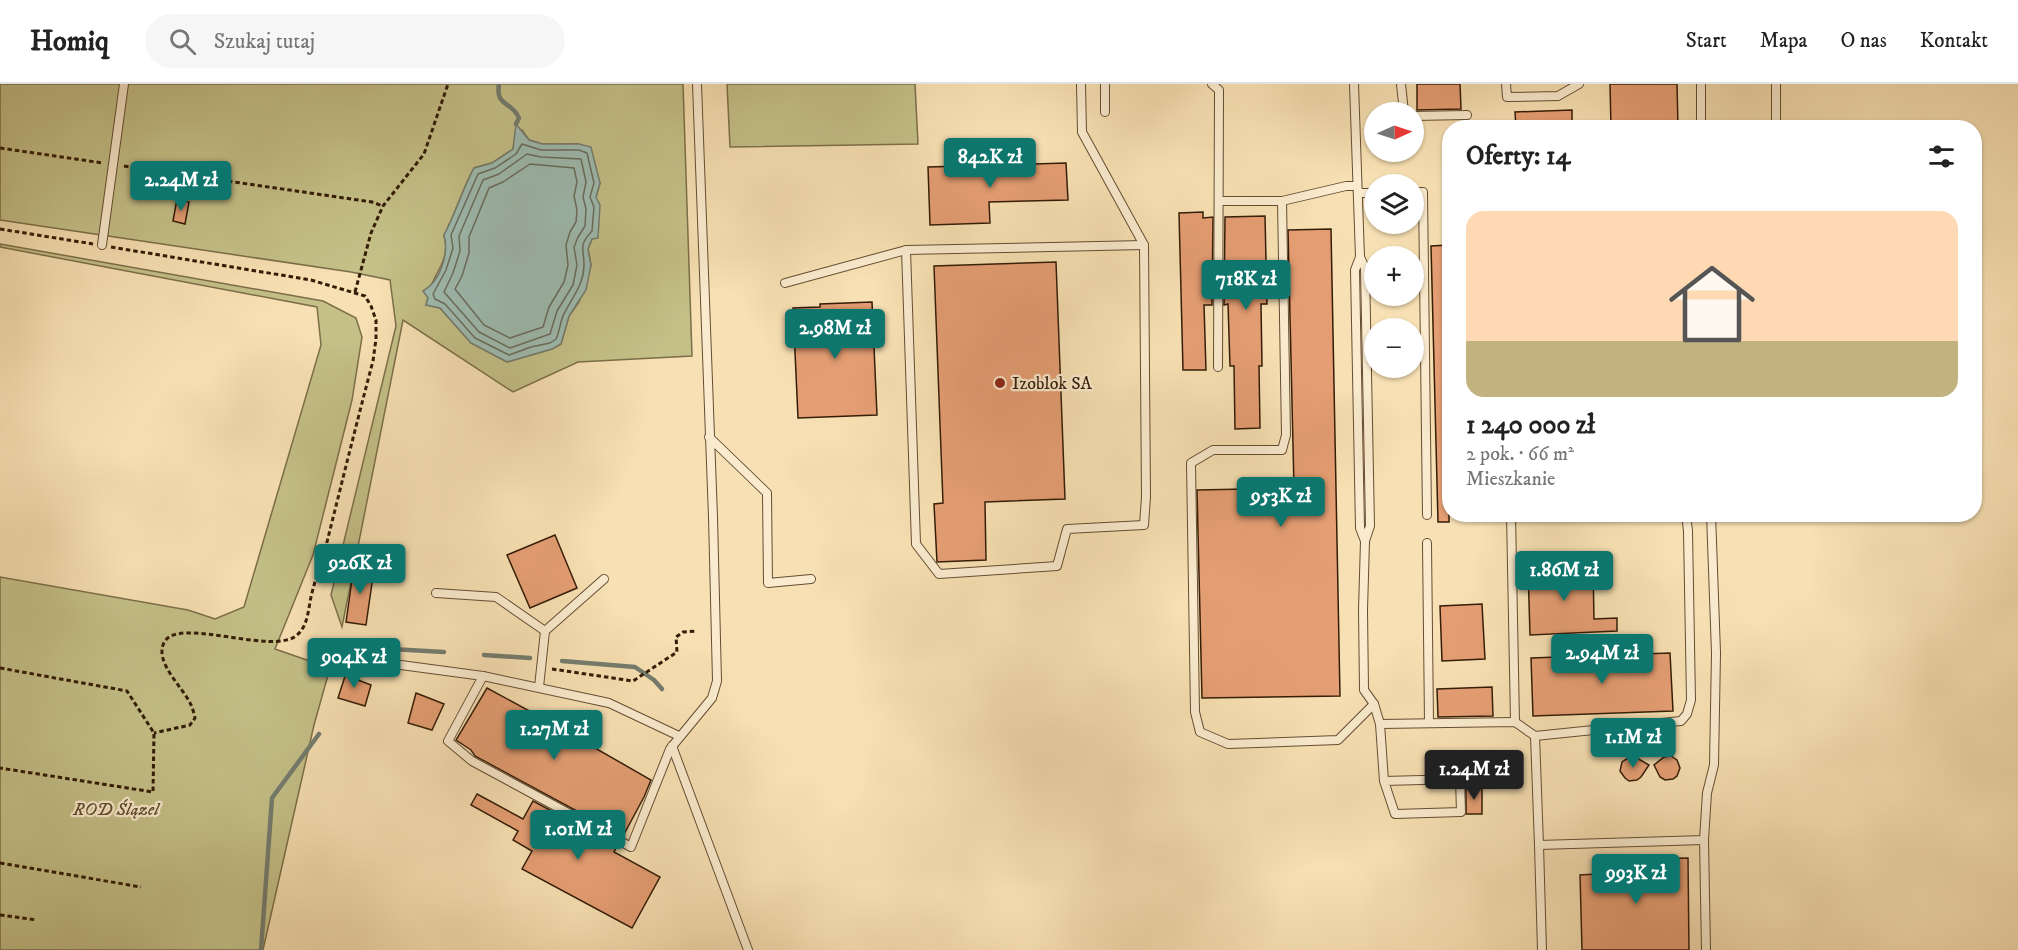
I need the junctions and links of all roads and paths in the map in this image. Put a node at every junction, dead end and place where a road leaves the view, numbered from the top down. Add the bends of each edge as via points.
1 (124, 84) edge
2 (448, 84) edge
3 (697, 84) edge
4 (1082, 84) edge
5 (1105, 84) edge
6 (1212, 84) edge
7 (1354, 84) edge
8 (1401, 84) edge
9 (1506, 84) edge
10 (1579, 84) edge
11 (1701, 84) edge
12 (1776, 84) edge
13 (1403, 102) edge
14 (1106, 112) dead end
15 (1467, 115) dead end
16 (1424, 116) edge
17 (1701, 120) edge
18 (1776, 120) edge
19 (0, 148) edge
20 (113, 164) junction
21 (1357, 190) junction
22 (1364, 191) edge
23 (1219, 201) junction
24 (1282, 201) junction
25 (383, 206) junction
26 (0, 229) edge
27 (1424, 234) edge
28 (102, 245) junction
29 (1144, 245) junction
30 (906, 250) junction
31 (785, 283) dead end
32 (355, 292) junction
33 (1218, 367) dead end
34 (709, 437) junction
35 (1427, 515) dead end
36 (1511, 522) edge
37 (1687, 522) edge
38 (1711, 522) edge
39 (1426, 543) dead end
40 (604, 579) dead end
41 (811, 579) dead end
42 (436, 593) dead end
43 (545, 631) junction
44 (697, 631) dead end
45 (356, 658) dead end
46 (0, 668) edge
47 (553, 669) dead end
48 (483, 676) junction
49 (538, 687) junction
50 (1374, 704) junction
51 (1515, 722) junction
52 (1428, 723) junction
53 (1380, 724) junction
54 (154, 733) junction
55 (679, 736) junction
56 (1535, 736) junction
57 (672, 746) junction
58 (0, 768) edge
59 (1384, 781) junction
60 (1704, 840) junction
61 (1539, 845) junction
62 (0, 863) edge
63 (141, 887) dead end
64 (0, 915) edge
65 (37, 920) dead end
66 (748, 950) edge
67 (1542, 950) edge
68 (1706, 950) edge

1 - 20 lane
2 - 25 path via 424,154
3 - 34 lane
4 - 29 lane via 1082,132
5 - 14 lane
6 - 23 lane via 1219,90
7 - 21 lane
8 - 13 lane
9 - 10 lane via 1507,98 1558,96
11 - 17 lane
12 - 18 lane
15 - 16 lane
19 - 20 path
20 - 25 path
20 - 28 lane
21 - 22 lane
21 - 24 lane via 1346,186
21 - 50 lane via 1360,257 1355,270 1360,528 1365,541 1364,690
23 - 24 lane
23 - 33 lane
24 - 50 lane via 1286,435 1282,450 1213,450 1191,463 1195,712 1200,732 1228,744 1338,740
25 - 32 path via 371,233
26 - 28 path
27 - 35 lane
28 - 32 path via 311,280
29 - 30 lane
29 - 30 lane via 1144,525 1067,529 1057,566 939,574 916,544
30 - 31 lane
32 - 54 path via 371,306 376,339 306,620 295,638 281,642 194,634 167,639 162,648 164,663 191,704 195,718 190,724
34 - 41 lane via 767,493 768,583
34 - 55 lane via 717,681 712,698
36 - 51 lane
37 - 56 lane via 1691,700 1687,714 1674,723
38 - 60 lane via 1716,653 1713,765
39 - 52 lane
40 - 43 lane
42 - 43 lane via 496,597
43 - 49 lane
44 - 47 path via 676,637 676,652 633,681
45 - 48 lane
46 - 54 path via 127,691
48 - 49 lane
48 - 57 lane via 448,741 472,761 631,847
49 - 55 lane via 609,703
50 - 53 lane
51 - 52 lane
51 - 56 lane
52 - 53 lane
53 - 59 lane
54 - 58 path via 153,792
55 - 57 lane
56 - 61 lane
57 - 66 lane
59 - 59 lane via 1395,814 1461,812 1460,779
60 - 61 lane
60 - 68 lane
61 - 67 lane
62 - 63 path
64 - 65 path

